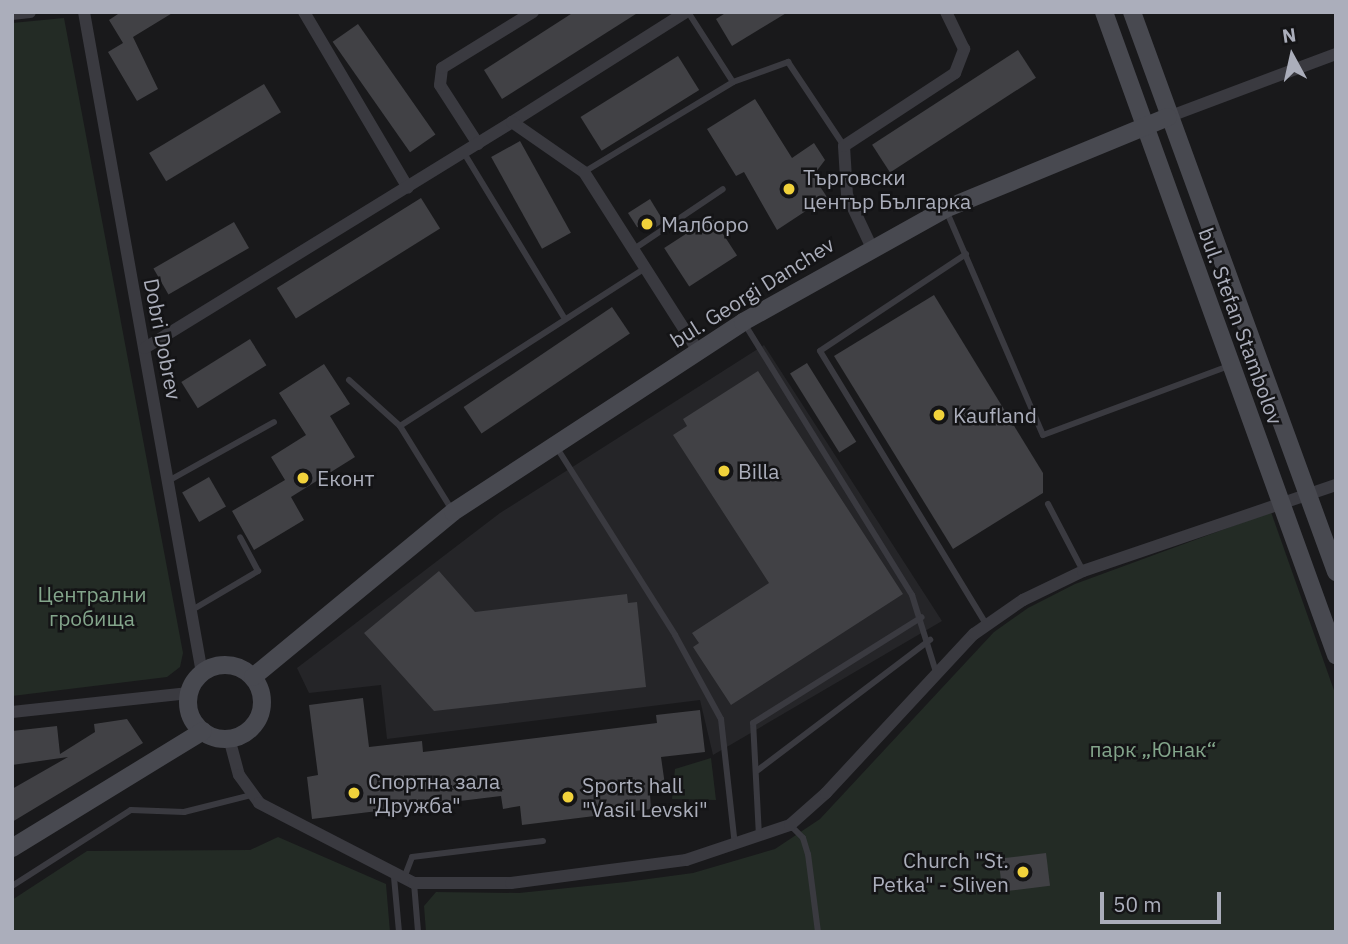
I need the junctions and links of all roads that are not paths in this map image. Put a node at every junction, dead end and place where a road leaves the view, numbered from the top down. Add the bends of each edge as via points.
1 (30, 12) edge
2 (84, 12) edge
3 (533, 12) edge
4 (687, 12) edge
5 (946, 12) edge
6 (1104, 12) edge
7 (1132, 12) edge
8 (12, 14) edge
9 (308, 14) edge
10 (1336, 54) edge
11 (733, 82) junction
12 (1168, 117) junction
13 (512, 122) junction
14 (1144, 126) junction
15 (478, 144) junction
16 (844, 146) junction
17 (464, 153) junction
18 (584, 173) junction
19 (408, 188) junction
20 (723, 189) dead end
21 (945, 209) junction
22 (871, 246) junction
23 (632, 250) junction
24 (966, 254) junction
25 (644, 269) junction
26 (565, 318) junction
27 (743, 322) junction
28 (145, 348) junction
29 (698, 351) junction
30 (1231, 365) junction
31 (349, 380) dead end
32 (274, 422) dead end
33 (400, 426) junction
34 (554, 443) junction
35 (170, 480) junction
36 (1336, 485) edge
37 (1307, 492) junction
38 (1279, 502) junction
39 (1048, 504) dead end
40 (453, 512) junction
41 (240, 537) dead end
42 (1083, 571) junction
43 (1336, 572) edge
44 (192, 610) junction
45 (922, 617) junction
46 (986, 624) junction
47 (930, 640) junction
48 (1336, 655) edge
49 (936, 672) junction
50 (202, 673) junction
51 (253, 677) junction
52 (190, 693) junction
53 (12, 712) edge
54 (203, 731) junction
55 (229, 738) junction
56 (758, 770) junction
57 (251, 795) junction
58 (790, 824) junction
59 (759, 839) junction
60 (543, 841) dead end
61 (735, 847) junction
62 (12, 848) edge
63 (404, 880) junction
64 (12, 886) edge
65 (400, 932) edge
66 (418, 932) edge
67 (818, 932) edge

1 - 8 street
2 - 28 street, Dobri Dobrev
3 - 15 street via 442,68 440,85
4 - 11 lane
4 - 13 street
5 - 16 street via 964,50 963,62
6 - 14 main road, bul. Stefan Stambolov
7 - 12 main road, bul. Stefan Stambolov
9 - 19 street
10 - 12 street, bul. Georgi Danchev
11 - 16 lane via 788,62
11 - 18 lane
12 - 14 main road, bul. Georgi Danchev
12 - 37 main road, bul. Stefan Stambolov
13 - 15 street
13 - 18 street
14 - 21 main road, bul. Georgi Danchev
14 - 30 main road, bul. Stefan Stambolov
15 - 17 street
16 - 22 street via 847,195
17 - 19 street
17 - 26 lane
18 - 23 street
19 - 28 street
20 - 23 lane
21 - 22 main road, bul. Georgi Danchev
21 - 24 lane
22 - 27 main road, bul. Georgi Danchev
23 - 25 street
24 - 30 lane via 1043,435
24 - 46 lane via 820,351
25 - 26 lane
25 - 29 street
26 - 33 lane
27 - 29 main road, bul. Georgi Danchev
27 - 45 lane
28 - 35 street, Dobri Dobrev
29 - 34 main road, bul. Georgi Danchev
30 - 38 main road, bul. Stefan Stambolov
31 - 33 lane
32 - 35 lane
33 - 40 lane
34 - 40 main road, bul. Georgi Danchev
34 - 61 lane via 675,635 721,719
35 - 44 street, Dobri Dobrev
36 - 37 street
37 - 38 street
37 - 43 main road, bul. Stefan Stambolov
38 - 42 street
38 - 48 main road, bul. Stefan Stambolov
39 - 42 lane
40 - 51 main road, bul. Georgi Danchev
41 - 44 lane via 258,572
42 - 46 street
44 - 50 street, Dobri Dobrev
45 - 47 lane
45 - 56 lane via 763,714 751,734
46 - 49 street
47 - 49 lane
47 - 56 lane
49 - 58 street via 826,793
50 - 51 main road via 228,665
50 - 52 main road
51 - 55 main road via 261,692 260,715 245,733
52 - 53 street
52 - 54 main road via 192,717
54 - 55 main road
54 - 62 main road
55 - 57 street
56 - 59 lane
57 - 63 street
57 - 64 lane via 184,812 131,810
58 - 59 street
58 - 67 lane via 803,838 808,854
59 - 61 street
60 - 63 lane via 412,857
61 - 63 street via 674,862 524,881
63 - 65 lane
63 - 66 lane

